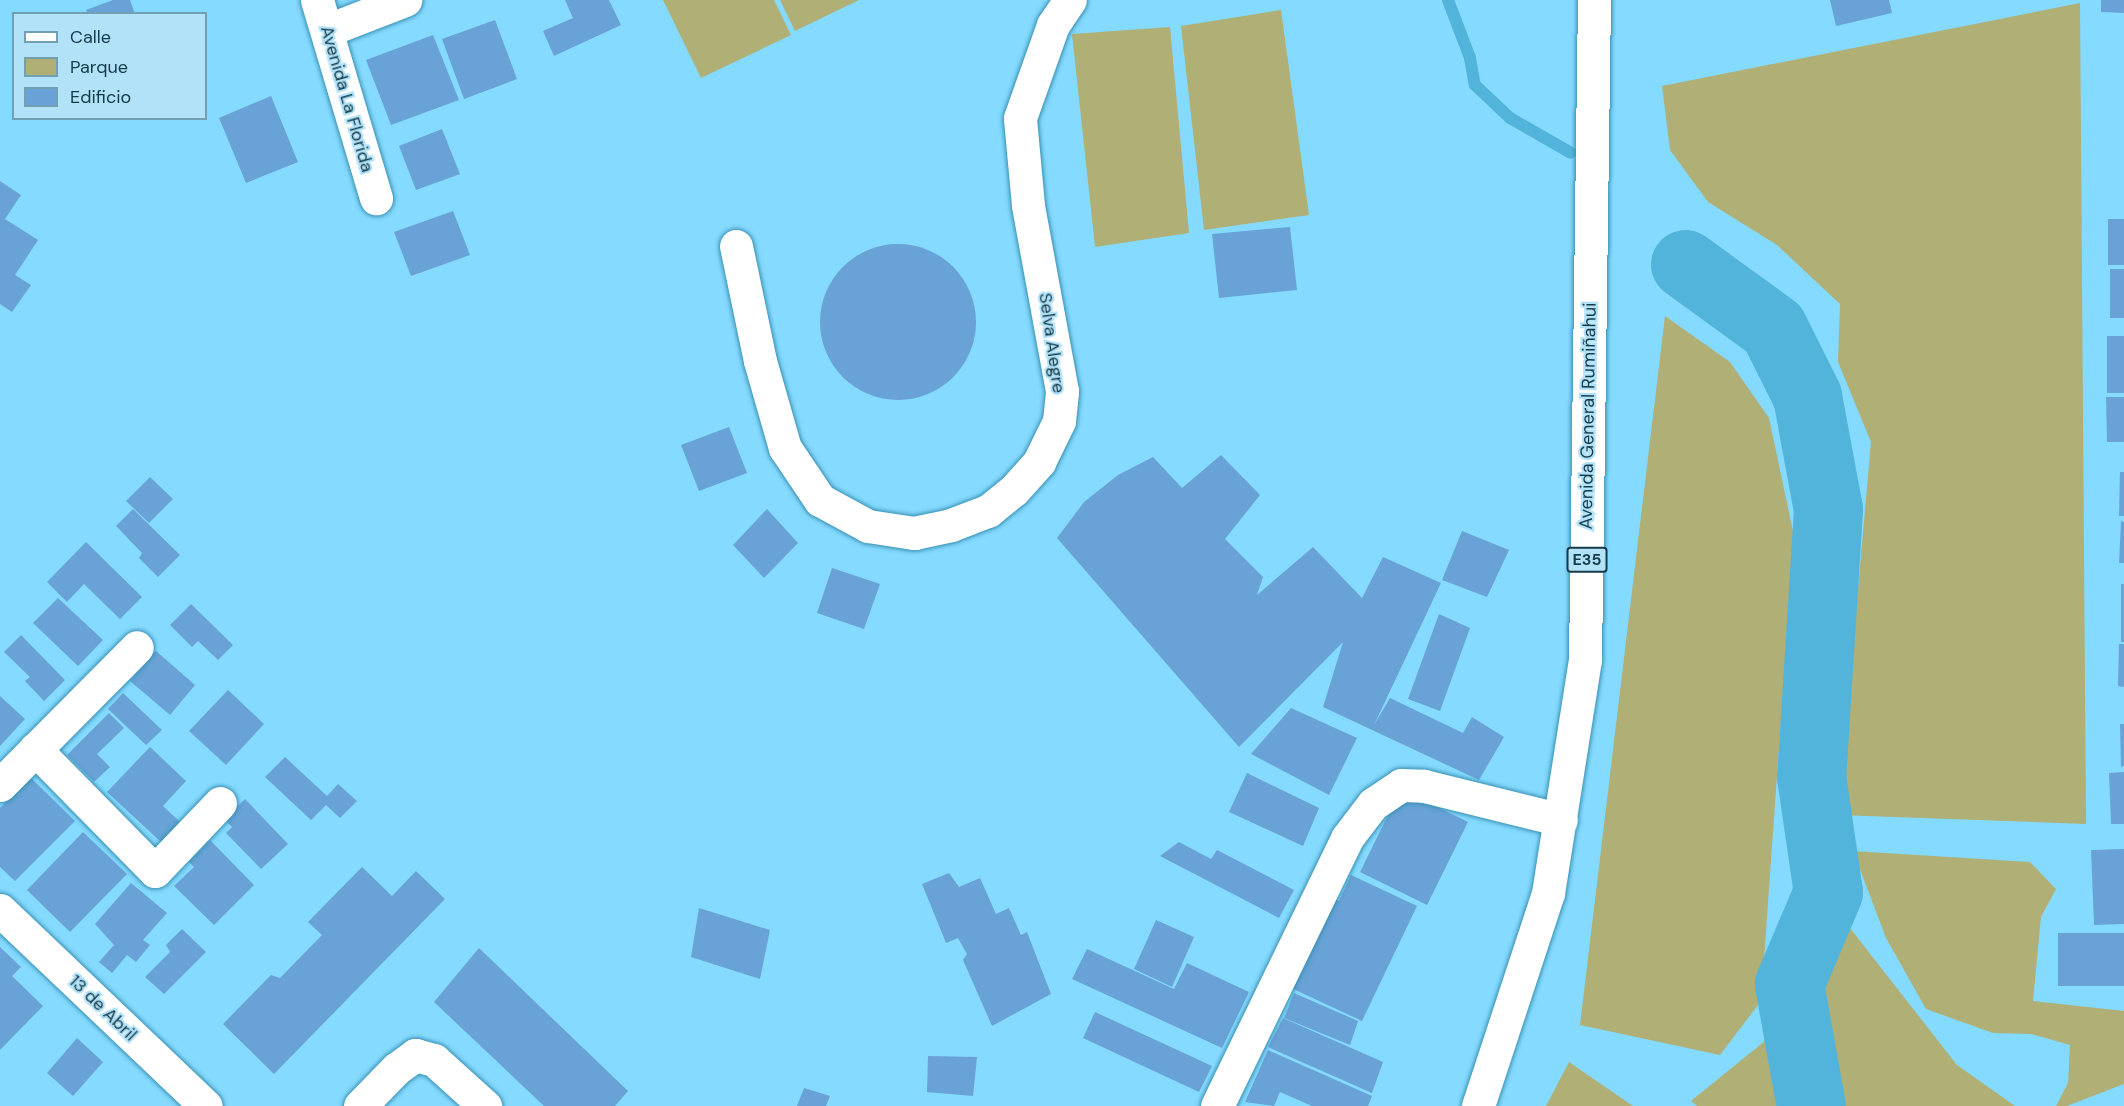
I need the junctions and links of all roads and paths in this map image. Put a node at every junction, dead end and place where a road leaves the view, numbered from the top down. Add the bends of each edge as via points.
1 (405, 0) edge
2 (1070, 0) edge
3 (1594, 0) edge
4 (323, 15) edge
5 (376, 198) dead end
6 (736, 246) dead end
7 (137, 647) dead end
8 (35, 749) junction
9 (0, 785) edge
10 (220, 803) dead end
11 (1561, 820) junction
12 (0, 910) edge
13 (206, 1106) edge
14 (360, 1106) edge
15 (485, 1106) edge
16 (1216, 1106) edge
17 (1478, 1106) edge

1 - 4 main road
2 - 6 main road, Selva Alegre via 1053,25 1020,118 1028,205 1062,391 1059,421 1039,462 988,511 914,533 868,526 820,500 785,448 760,361
3 - 11 main road, Avenida General Rumiñahui / E35 via 1585,660
4 - 5 main road, Avenida La Florida
7 - 8 main road
8 - 9 main road
8 - 10 main road via 155,871
11 - 16 main road via 1424,786 1401,785 1373,804 1347,838
11 - 17 main road, Avenida General Rumiñahui / E35 via 1548,893
12 - 13 main road, 13 de Abril
14 - 15 main road via 396,1068 415,1055 434,1060

